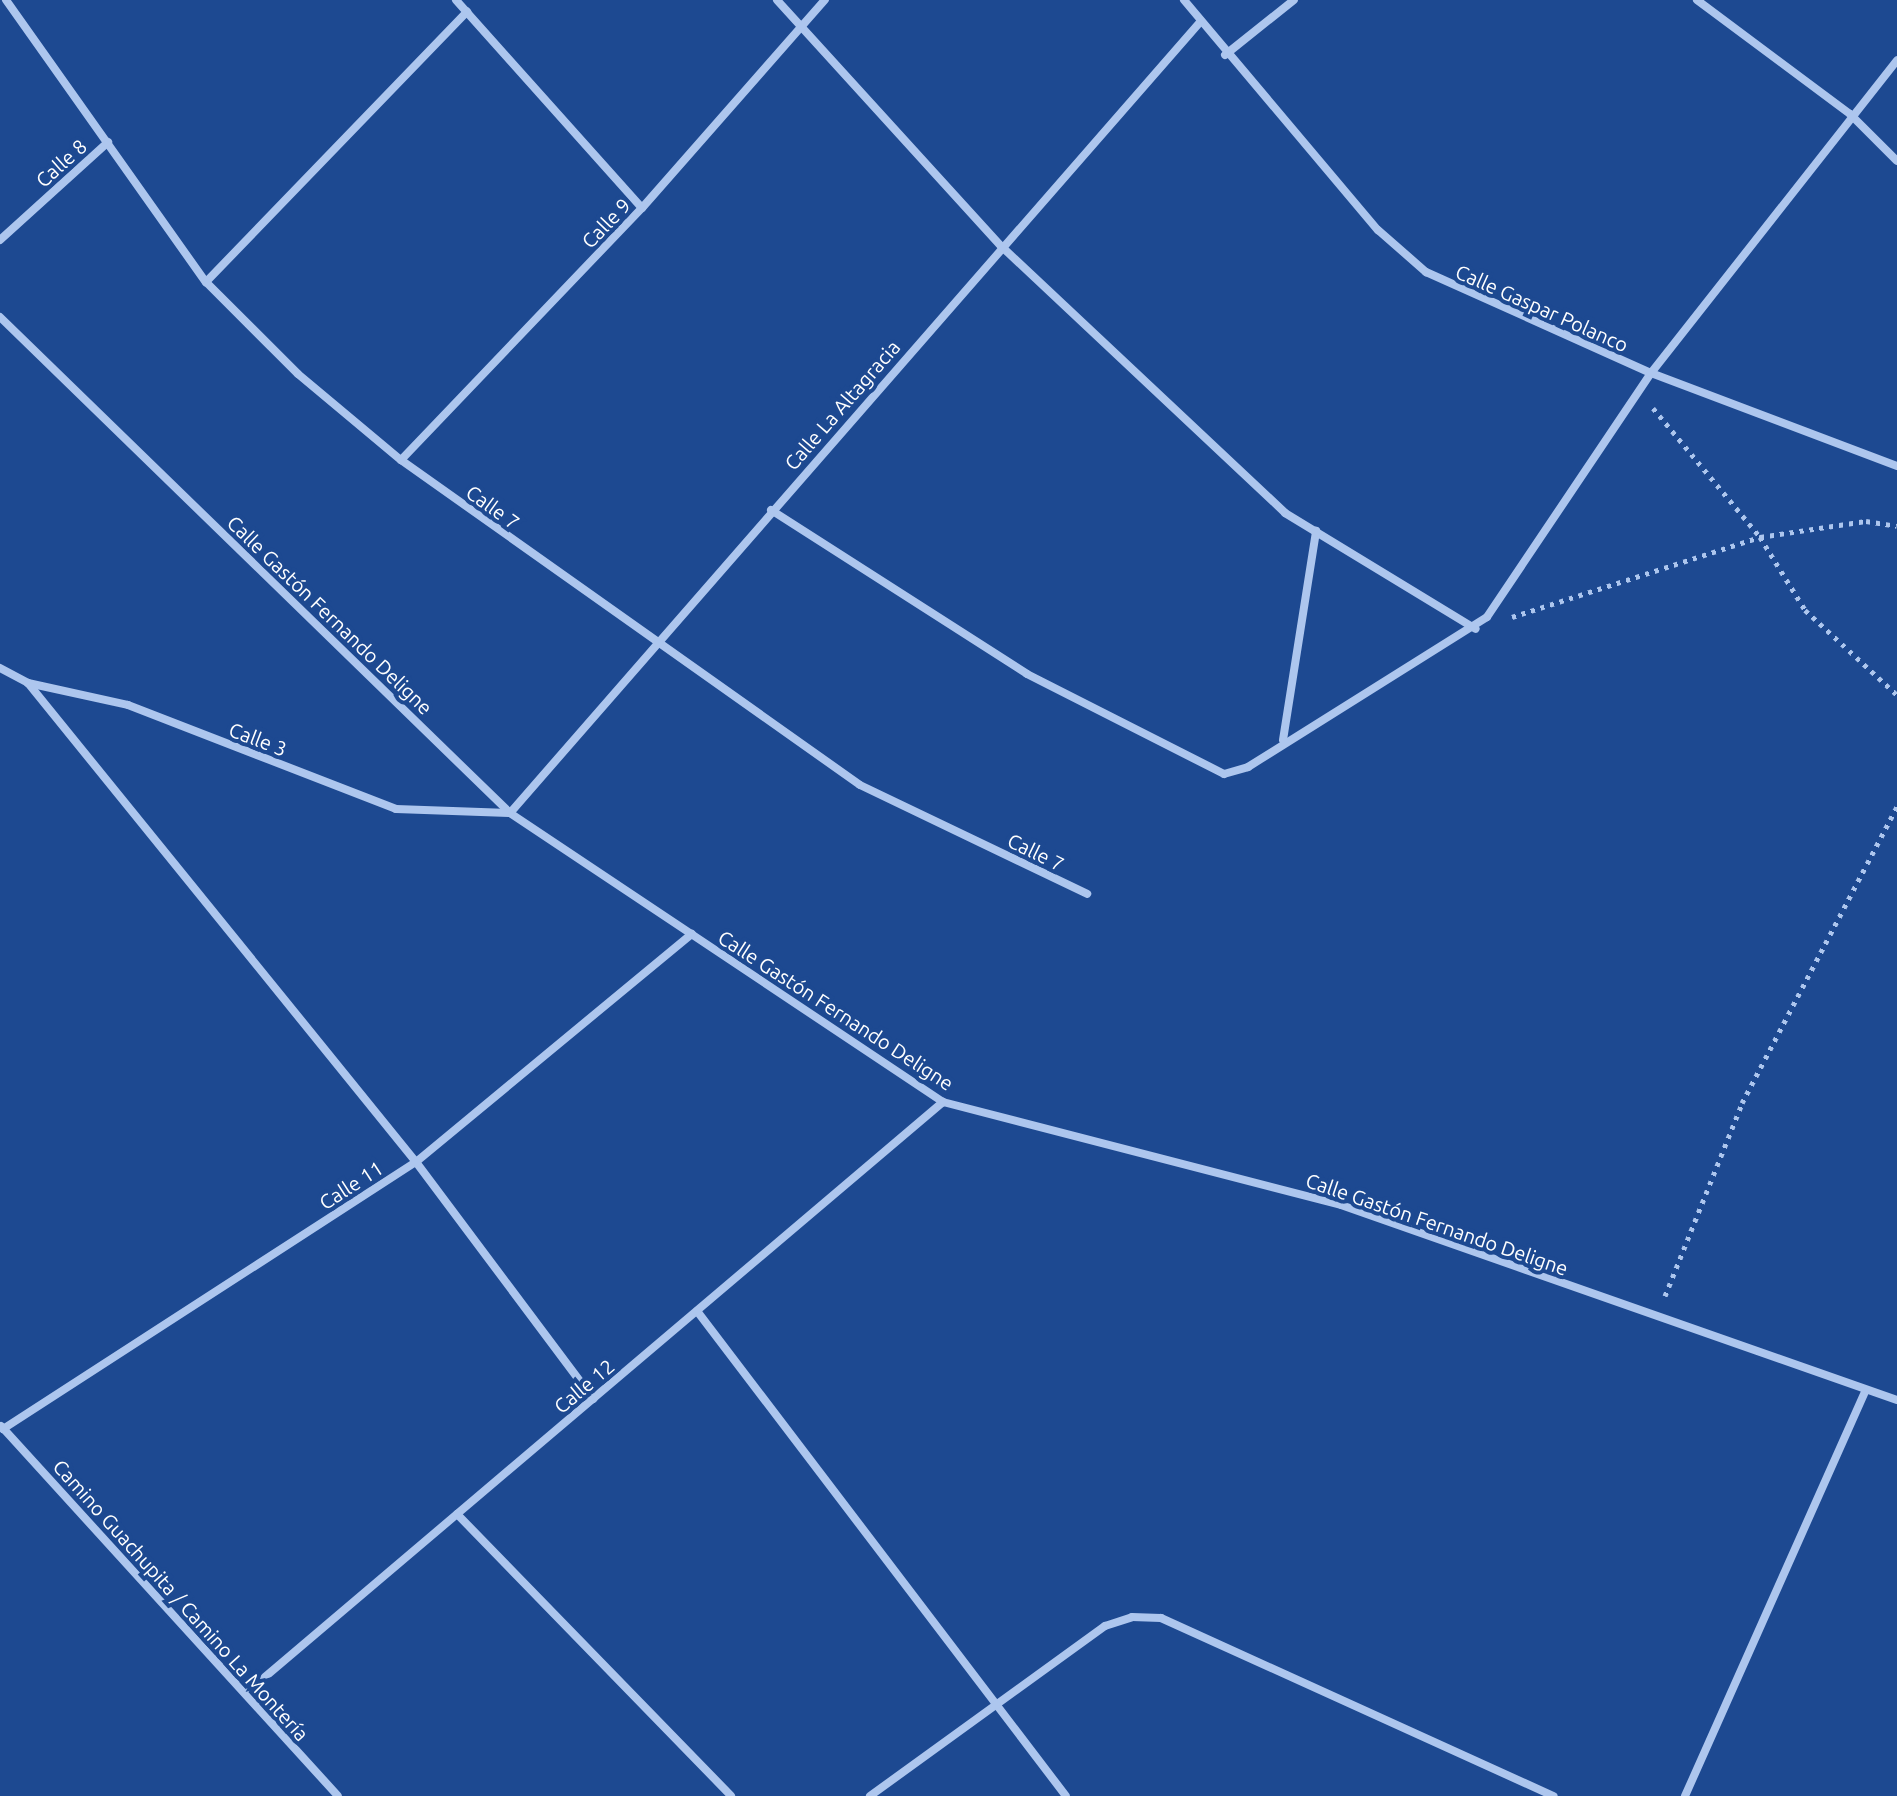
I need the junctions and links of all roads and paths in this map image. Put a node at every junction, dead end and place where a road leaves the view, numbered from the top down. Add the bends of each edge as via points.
1 (6, 0) edge
2 (456, 0) edge
3 (777, 0) edge
4 (825, 0) edge
5 (1184, 0) edge
6 (1294, 0) edge
7 (1697, 0) edge
8 (467, 12) junction
9 (1201, 21) junction
10 (799, 28) junction
11 (1225, 55) junction
12 (1897, 60) edge
13 (1850, 114) junction
14 (108, 142) junction
15 (1897, 161) edge
16 (642, 208) junction
17 (0, 240) edge
18 (1001, 246) junction
19 (206, 282) junction
20 (0, 317) edge
21 (1651, 373) junction
22 (1639, 391) junction
23 (401, 460) junction
24 (1897, 466) edge
25 (771, 510) junction
26 (1897, 526) edge
27 (1316, 531) junction
28 (1760, 537) junction
29 (1476, 629) junction
30 (655, 646) junction
31 (0, 668) edge
32 (28, 683) junction
33 (1897, 695) edge
34 (1283, 740) junction
35 (1897, 806) edge
36 (510, 813) junction
37 (1087, 894) dead end
38 (692, 934) junction
39 (943, 1102) junction
40 (416, 1162) junction
41 (697, 1311) junction
42 (1657, 1317) junction
43 (1865, 1391) junction
44 (593, 1399) junction
45 (1897, 1400) edge
46 (1, 1427) edge
47 (457, 1514) junction
48 (246, 1693) junction
49 (998, 1706) junction
50 (338, 1796) edge
51 (731, 1796) edge
52 (870, 1796) edge
53 (1066, 1796) edge
54 (1553, 1796) edge
55 (1685, 1796) edge

1 - 14 street, Calle 7
2 - 8 street
3 - 10 street
4 - 10 street, Calle 9
5 - 9 street, Calle Gaspar Polanco
6 - 11 street
7 - 13 street
8 - 16 street
8 - 19 street
9 - 11 street, Calle Gaspar Polanco
9 - 18 street, Calle La Altagracia
10 - 16 street, Calle 9
10 - 18 street
11 - 21 street, Calle Gaspar Polanco via 1378,230 1426,272
12 - 13 street
13 - 15 street
13 - 21 street
14 - 17 street, Calle 8
14 - 19 street, Calle 7
16 - 23 street, Calle 9
18 - 25 street, Calle La Altagracia
18 - 27 street via 1285,513
19 - 23 street, Calle 7 via 298,374
20 - 36 street, Calle Gastón Fernando Deligne
21 - 22 street
21 - 24 street, Calle Gaspar Polanco
22 - 28 path
22 - 29 street
23 - 30 street, Calle 7
25 - 30 street, Calle La Altagracia
25 - 34 street via 1027,674 1224,774 1248,767
26 - 28 path via 1866,521
27 - 29 street
27 - 34 street
28 - 29 path
28 - 33 path via 1805,610
29 - 34 street
30 - 36 street, Calle La Altagracia
30 - 37 street, Calle 7 via 860,785
31 - 32 street, Calle 3
32 - 36 street, Calle 3 via 128,705 396,809
32 - 40 street
35 - 42 path via 1742,1103
36 - 38 street, Calle Gastón Fernando Deligne
38 - 39 street, Calle Gastón Fernando Deligne
38 - 40 street, Calle 11
39 - 41 street, Calle 12
39 - 42 street, Calle Gastón Fernando Deligne via 1341,1205
40 - 44 street
40 - 46 street, Calle 11
41 - 44 street, Calle 12
41 - 49 street
42 - 43 street, Calle Gastón Fernando Deligne
43 - 45 street, Calle Gastón Fernando Deligne
43 - 55 street
44 - 47 street, Calle 12
46 - 48 street, Camino Guachupita / Camino La Montería
47 - 48 street, Calle 12
47 - 51 street
48 - 50 street, Camino Guachupita / Camino La Montería
49 - 52 street
49 - 53 street
49 - 54 street via 1105,1626 1161,1618

